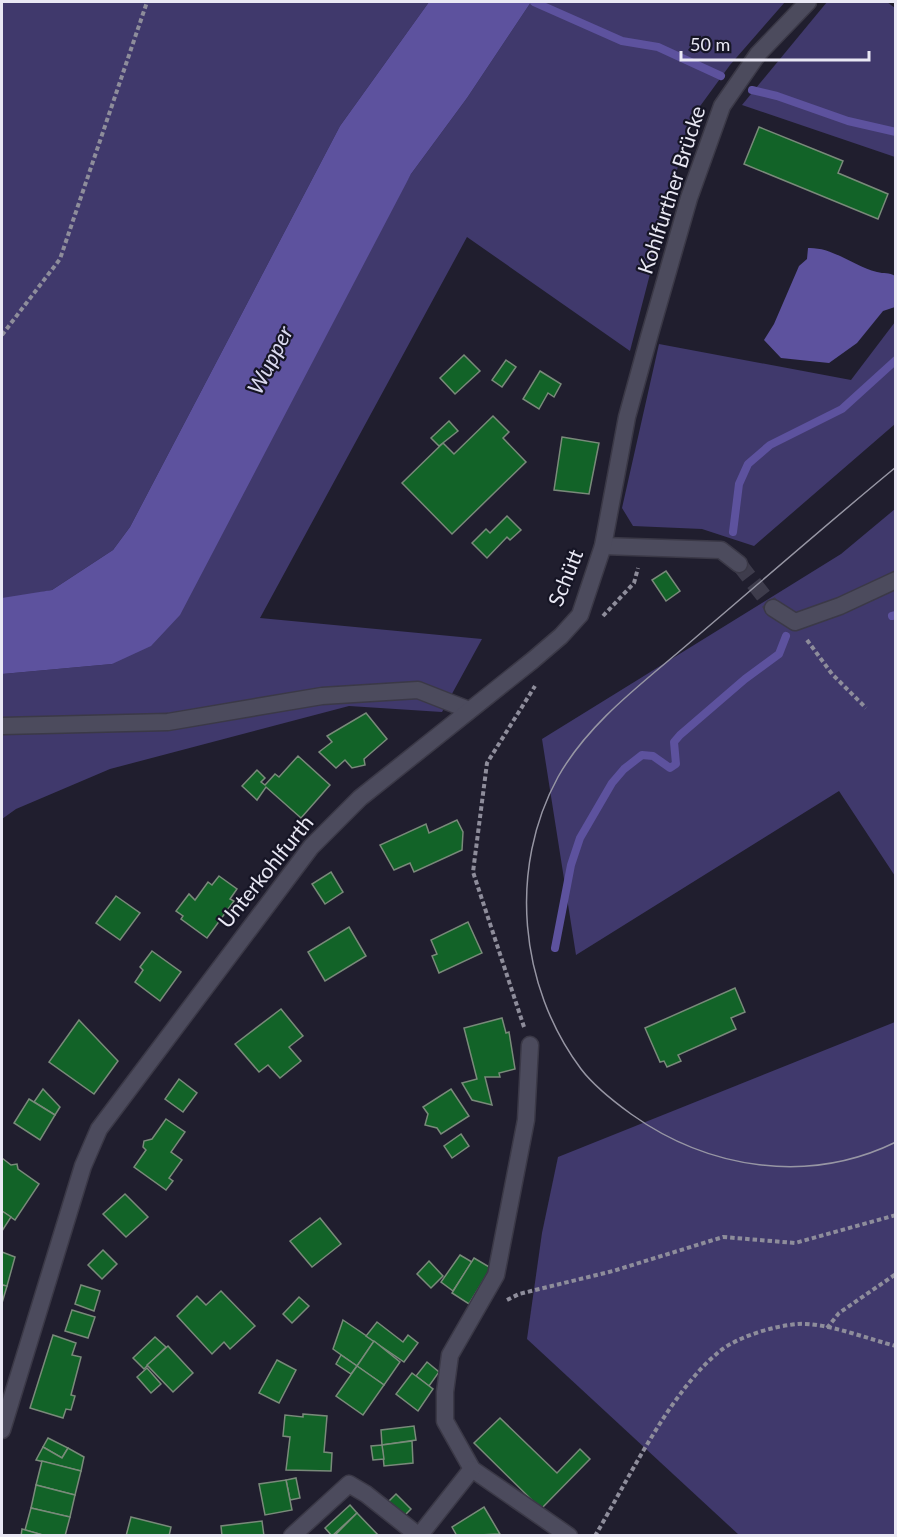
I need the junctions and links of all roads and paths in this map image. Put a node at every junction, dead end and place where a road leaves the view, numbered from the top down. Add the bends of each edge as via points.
1 (147, 2) edge
2 (808, 2) edge
3 (2, 336) edge
4 (627, 417) joint
5 (603, 546) junction
6 (739, 564) tunnel mouth
7 (896, 580) edge
8 (773, 608) tunnel mouth
9 (795, 622) junction
10 (540, 679) dead end
11 (866, 708) dead end
12 (469, 710) junction
13 (2, 726) edge
14 (530, 1045) joint
15 (896, 1215) edge
16 (896, 1274) edge
17 (519, 1294) dead end
18 (827, 1328) junction
19 (896, 1346) edge
20 (2, 1430) edge
21 (472, 1469) junction
22 (292, 1536) edge
23 (419, 1536) edge
24 (569, 1536) edge
25 (595, 1536) edge

1 - 3 path via 60,259
2 - 4 street, Kohlfurther Brücke via 758,54 722,106 689,198
4 - 5 street, Schütt
5 - 6 street via 721,550
5 - 12 street, Schütt via 580,615 540,654
7 - 9 street
8 - 9 street
9 - 11 path via 832,674
10 - 14 path via 487,762 473,872
12 - 13 street via 418,690 322,696 168,722
12 - 20 street, Unterkohlfurth via 360,798 311,847 99,1130 83,1166
14 - 21 street via 526,1120 496,1275 450,1355 445,1421
15 - 17 path via 795,1244 723,1238
16 - 18 path via 839,1313
18 - 19 path
18 - 25 path via 799,1324 759,1333 721,1350 683,1389
21 - 23 street
21 - 24 street
22 - 23 street via 348,1484

